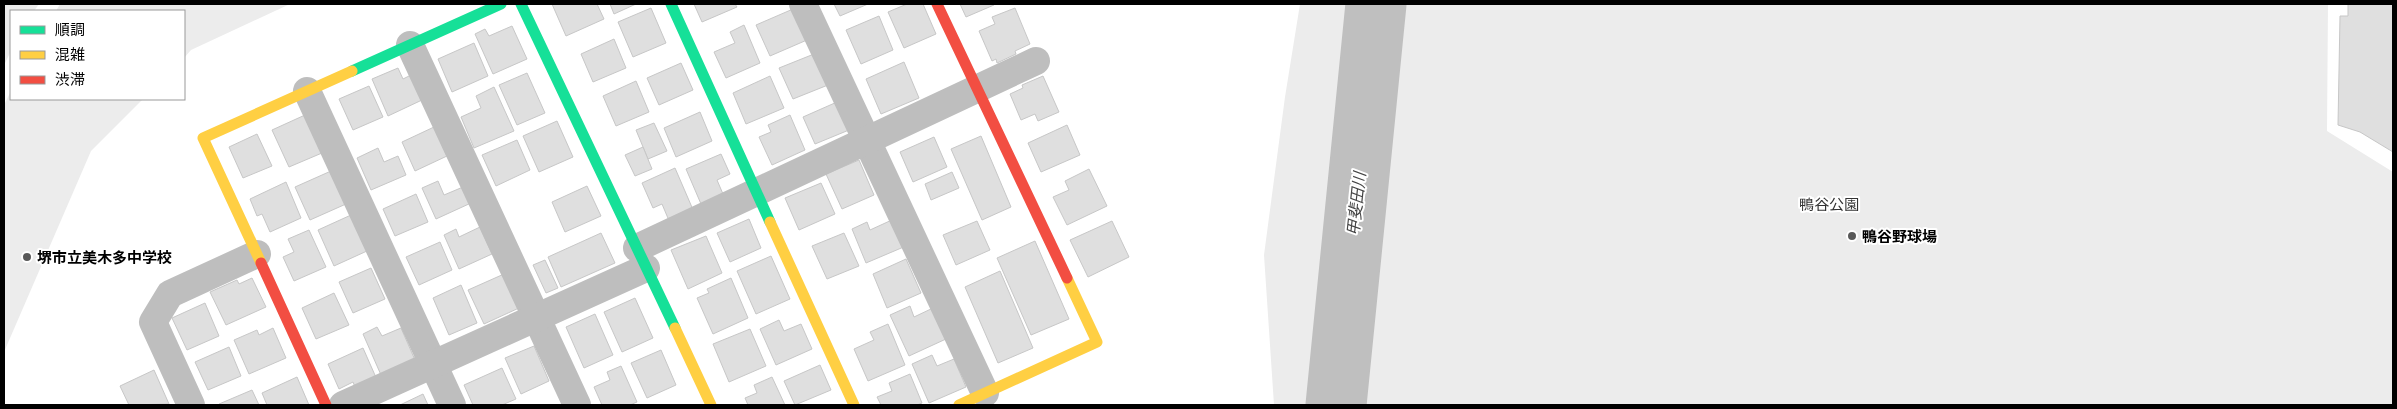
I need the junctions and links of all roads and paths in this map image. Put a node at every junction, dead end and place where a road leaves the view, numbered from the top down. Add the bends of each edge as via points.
1 (501, 4) edge
2 (521, 4) edge
3 (671, 4) edge
4 (803, 4) edge
5 (937, 4) edge
6 (410, 45) junction
7 (1036, 61) dead end
8 (977, 88) junction
9 (307, 91) junction
10 (868, 139) junction
11 (758, 191) junction
12 (257, 254) junction
13 (642, 258) junction
14 (536, 318) junction
15 (433, 365) junction
16 (985, 393) junction
17 (191, 405) edge
18 (326, 405) edge
19 (343, 405) edge
20 (452, 405) edge
21 (577, 405) edge
22 (711, 405) edge
23 (854, 405) edge
24 (959, 405) edge

1 - 6 street
2 - 13 street
3 - 11 street
4 - 10 street
5 - 8 street
6 - 9 street
6 - 14 street
7 - 8 street
8 - 10 street
8 - 16 street via 1097,342
9 - 12 street via 202,138
9 - 15 street
10 - 11 street
10 - 16 street
11 - 13 street
11 - 23 street
12 - 17 street via 170,294 153,322
12 - 18 street
13 - 14 street
13 - 22 street
14 - 15 street
14 - 21 street
15 - 19 street
15 - 20 street
16 - 24 street

